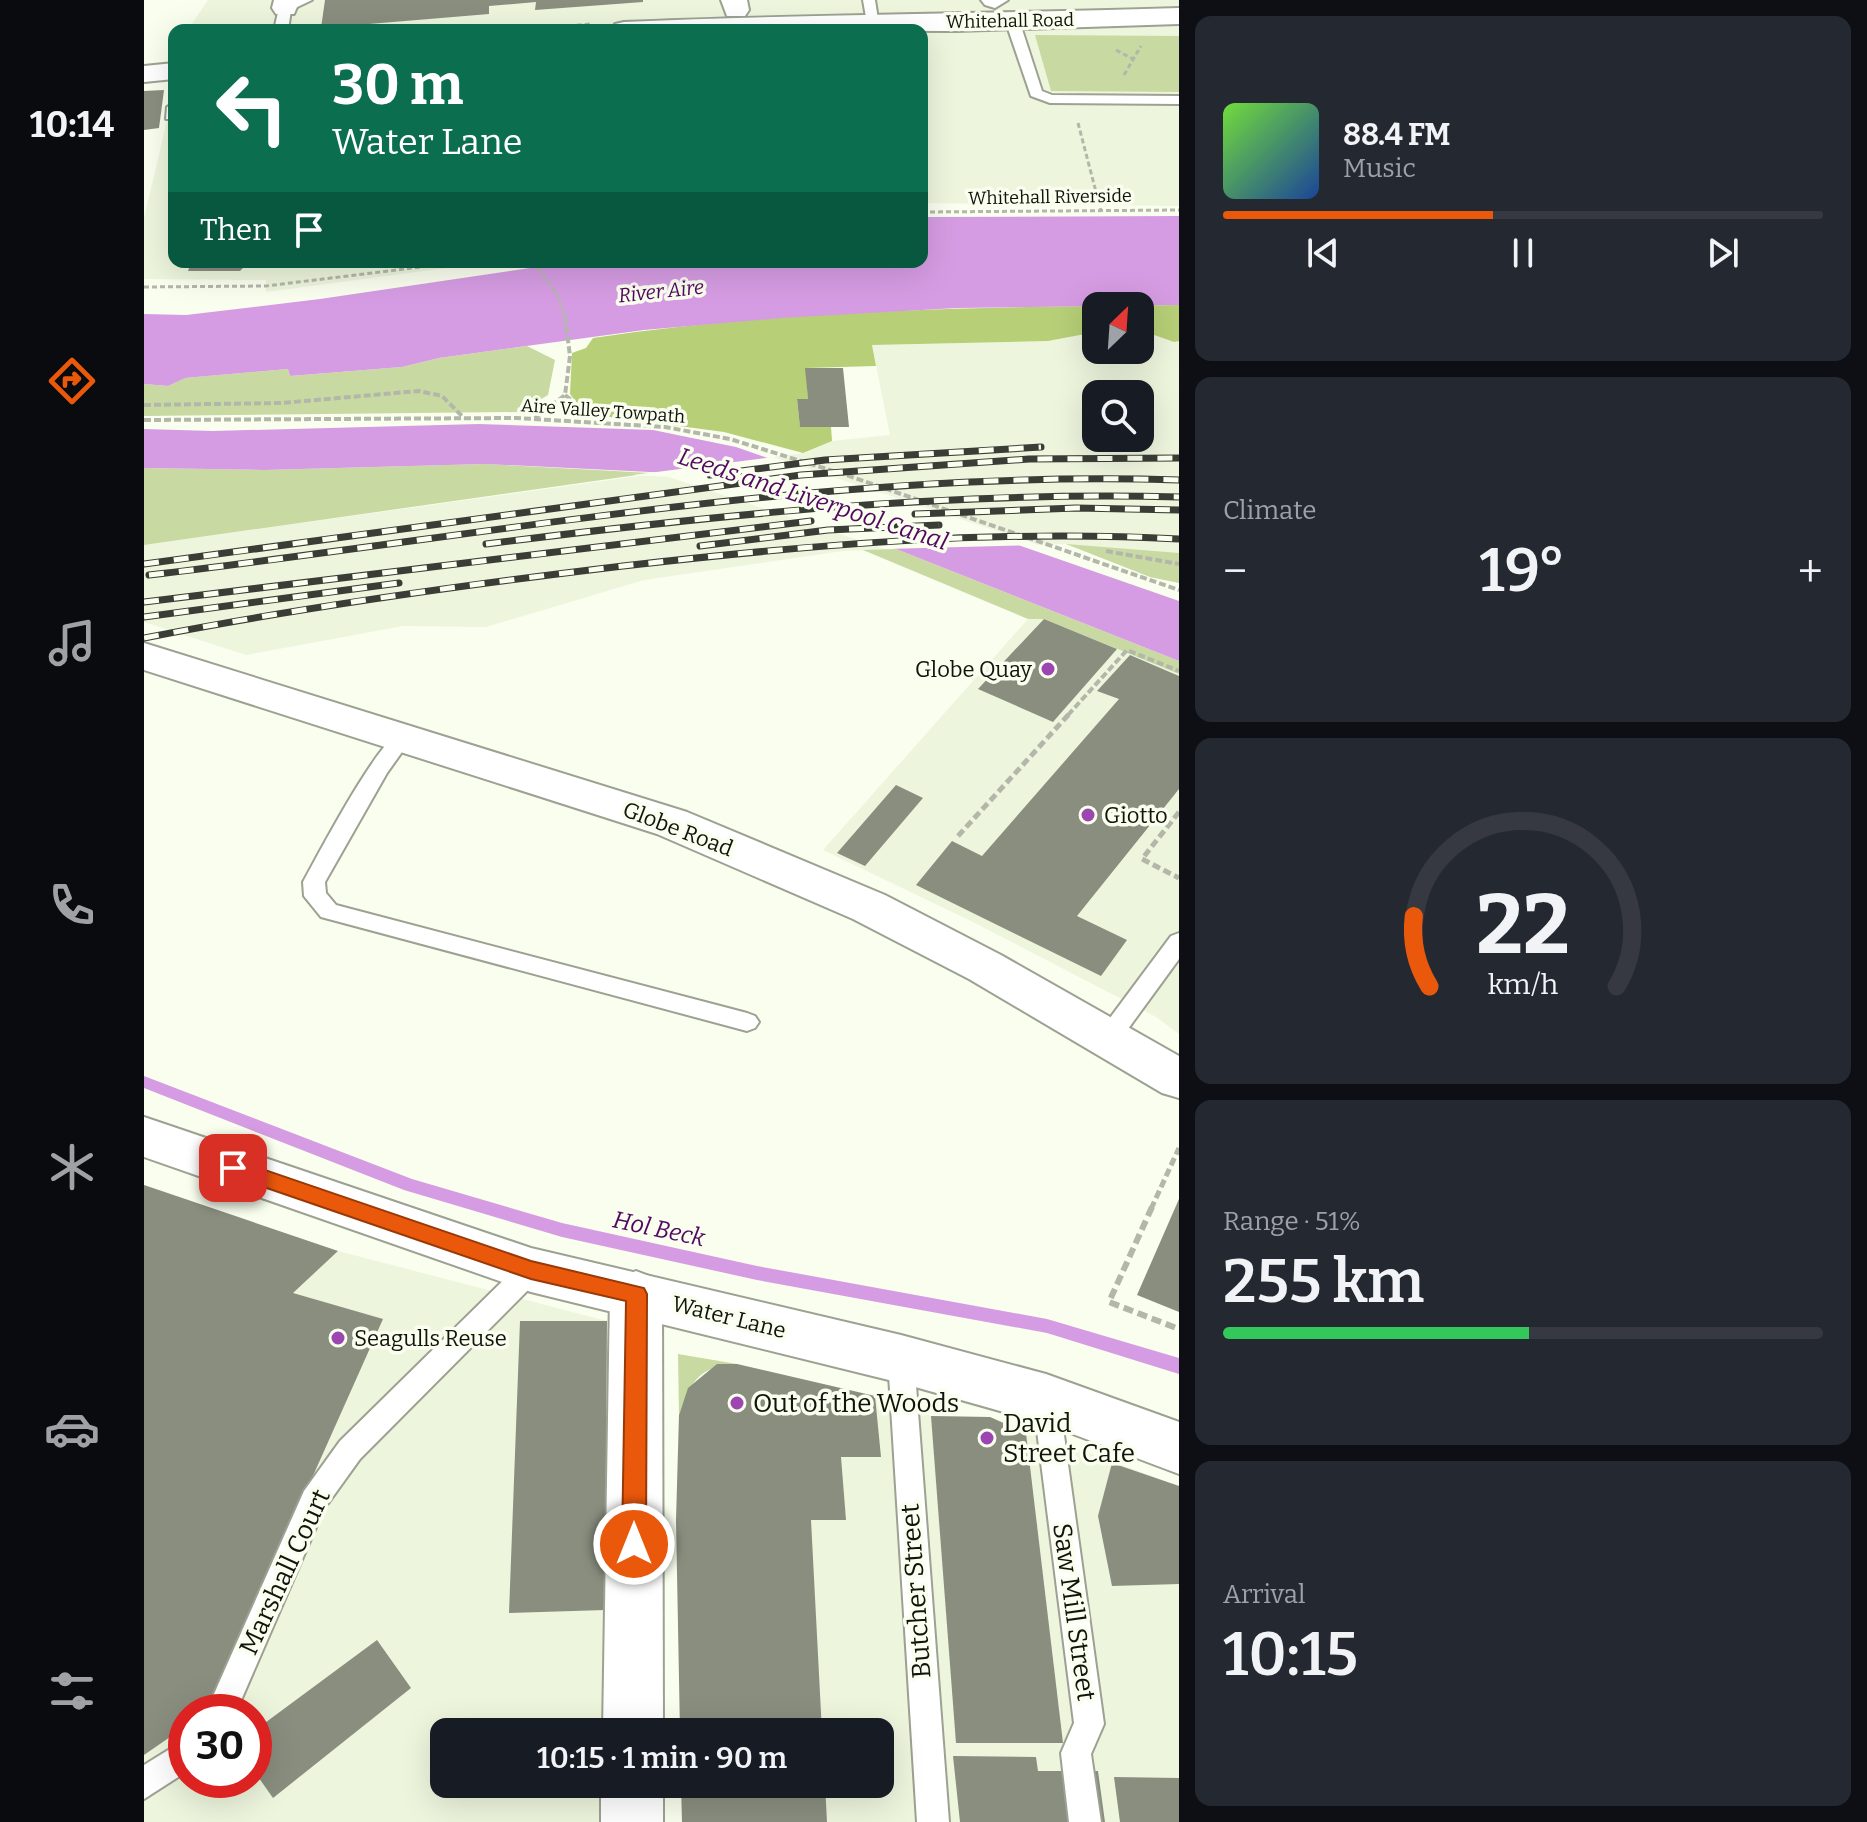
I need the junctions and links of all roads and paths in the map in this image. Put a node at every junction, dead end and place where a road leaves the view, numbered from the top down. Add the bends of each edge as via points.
1 (1000, 7) edge
2 (872, 12) edge
3 (1171, 19) edge
4 (594, 23) dead end
5 (584, 24) edge
6 (707, 24) edge
7 (168, 72) edge
8 (144, 74) edge
9 (1071, 100) junction
10 (1109, 100) junction
11 (1179, 100) edge
12 (1179, 210) edge
13 (1101, 211) junction
14 (928, 212) edge
15 (412, 268) edge
16 (539, 268) edge
17 (144, 287) edge
18 (565, 395) junction
19 (144, 405) edge
20 (535, 418) junction
21 (465, 419) junction
22 (144, 420) edge
23 (597, 421) junction
24 (1106, 551) dead end
25 (1179, 564) edge
26 (1179, 590) edge
27 (144, 656) edge
28 (1179, 671) edge
29 (402, 738) junction
30 (1179, 812) edge
31 (958, 836) dead end
32 (1179, 878) edge
33 (1179, 942) edge
34 (747, 1022) dead end
35 (1109, 1037) junction
36 (1179, 1079) edge
37 (144, 1137) edge
38 (1179, 1148) edge
39 (531, 1270) junction
40 (636, 1294) junction
41 (1179, 1329) edge
42 (901, 1359) junction
43 (1046, 1399) junction
44 (1179, 1448) edge
45 (229, 1694) edge
46 (633, 1718) edge
47 (168, 1767) edge
48 (144, 1784) edge
49 (632, 1798) edge
50 (632, 1822) edge
51 (933, 1822) edge
52 (1085, 1822) edge

1 - 2 street, Whitehall Road
1 - 3 street, Whitehall Road
1 - 9 lane via 1036,93
2 - 6 street, Whitehall Road
3 - 10 path
4 - 5 path
7 - 8 street
9 - 10 lane
9 - 13 path
10 - 11 lane
12 - 13 path, Whitehall Riverside
13 - 14 path, Whitehall Riverside
15 - 17 path via 266,286
16 - 18 path via 555,285 570,332
18 - 20 path
18 - 23 path
19 - 21 path via 281,403 419,391 442,396
20 - 21 path, Aire Valley Towpath
20 - 23 path, Aire Valley Towpath
21 - 22 path, Aire Valley Towpath
23 - 26 path, Aire Valley Towpath via 730,439
24 - 25 path
27 - 29 street, Globe Road
28 - 31 path via 1127,650
29 - 34 lane via 314,882 315,896 329,911
29 - 35 street, Globe Road via 700,834 869,907
30 - 32 path via 1142,859
33 - 35 lane
35 - 36 street, Globe Road
37 - 39 street, Water Lane
38 - 41 path via 1109,1302
39 - 40 street, Water Lane
39 - 45 lane, Marshall Court via 350,1450 314,1500
40 - 42 street, Water Lane
40 - 46 street
42 - 43 street, Water Lane
42 - 51 lane, Butcher Street
43 - 44 street, Water Lane
43 - 52 lane, Saw Mill Street via 1089,1724 1076,1753
47 - 48 lane
49 - 50 street

